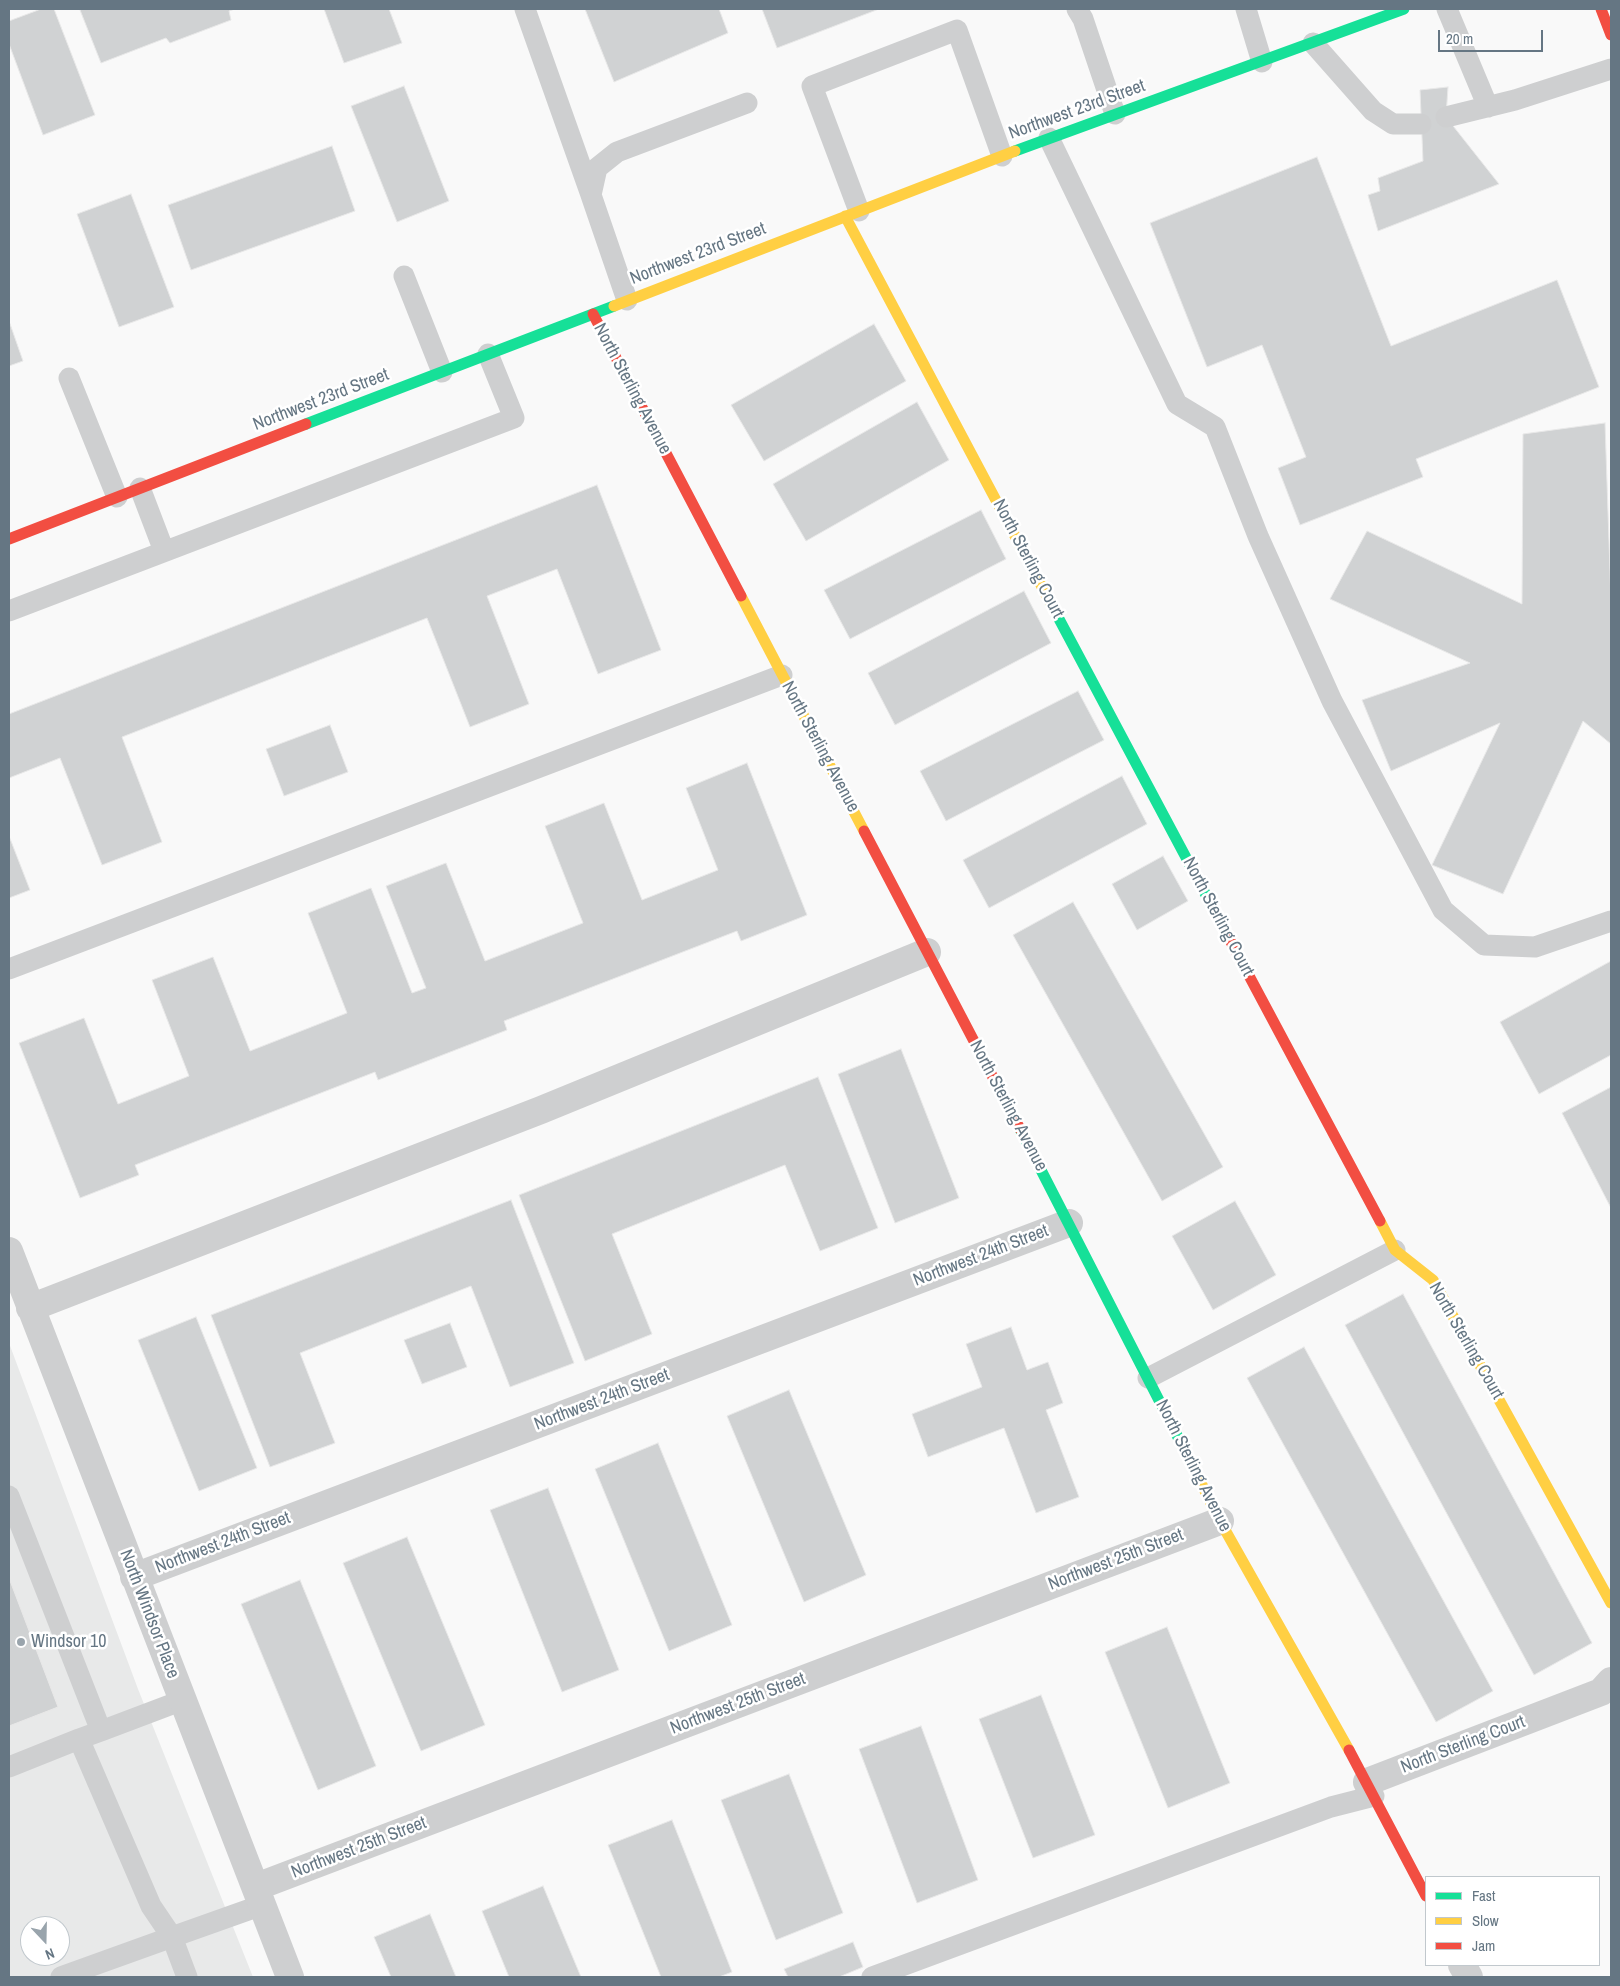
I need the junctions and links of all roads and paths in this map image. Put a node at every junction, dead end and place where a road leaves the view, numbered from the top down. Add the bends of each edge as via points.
1 (525, 9) edge
2 (1078, 9) edge
3 (1246, 9) edge
4 (1404, 9) edge
5 (1448, 9) edge
6 (1602, 9) edge
7 (1360, 16) edge
8 (1611, 35) edge
9 (1313, 43) junction
10 (1262, 62) junction
11 (1611, 69) edge
12 (747, 103) dead end
13 (1488, 106) junction
14 (1115, 114) junction
15 (1446, 117) dead end
16 (1421, 124) dead end
17 (1049, 138) junction
18 (1002, 156) junction
19 (591, 195) junction
20 (852, 213) junction
21 (404, 276) dead end
22 (627, 300) junction
23 (593, 314) junction
24 (488, 354) junction
25 (442, 372) junction
26 (69, 378) dead end
27 (140, 488) junction
28 (117, 498) junction
29 (9, 539) edge
30 (164, 551) junction
31 (9, 611) edge
32 (782, 675) junction
33 (1611, 921) edge
34 (927, 952) junction
35 (9, 968) edge
36 (1069, 1223) junction
37 (1395, 1250) junction
38 (9, 1251) edge
39 (30, 1308) junction
40 (1148, 1378) junction
41 (9, 1496) edge
42 (1220, 1521) junction
43 (134, 1577) junction
44 (1611, 1603) edge
45 (1611, 1681) edge
46 (183, 1700) junction
47 (100, 1731) junction
48 (80, 1740) junction
49 (9, 1767) edge
50 (1370, 1789) junction
51 (1425, 1894) edge
52 (259, 1896) junction
53 (172, 1937) junction
54 (1463, 1966) edge
55 (61, 1977) edge
56 (187, 1977) edge
57 (290, 1977) edge
58 (872, 1977) edge
59 (1469, 1977) edge

1 - 19 lane
2 - 14 lane
3 - 10 lane
4 - 7 street, Northwest 23rd Street
5 - 13 lane
6 - 8 street
7 - 9 street, Northwest 23rd Street
9 - 10 street, Northwest 23rd Street
9 - 16 lane via 1373,111 1393,124
10 - 14 street, Northwest 23rd Street
11 - 13 lane
12 - 19 lane via 617,152 597,168
13 - 15 lane
14 - 17 street, Northwest 23rd Street
17 - 18 street, Northwest 23rd Street
17 - 33 lane via 1177,404 1215,427 1258,536 1332,701 1443,910 1484,945 1535,948
18 - 20 street, Northwest 23rd Street
18 - 20 lane via 956,30 812,86
19 - 22 lane
20 - 22 street, Northwest 23rd Street
20 - 37 street, North Sterling Court
21 - 25 lane
22 - 23 street, Northwest 23rd Street
23 - 24 street, Northwest 23rd Street
23 - 32 street, North Sterling Avenue
24 - 25 street, Northwest 23rd Street
24 - 30 lane via 514,418
25 - 27 street, Northwest 23rd Street
26 - 28 lane
27 - 28 street, Northwest 23rd Street
27 - 30 lane
28 - 29 street, Northwest 23rd Street
30 - 31 lane
32 - 34 street, North Sterling Avenue
32 - 35 lane
34 - 36 street, North Sterling Avenue
34 - 39 street via 541,1110
36 - 40 street, North Sterling Avenue
36 - 43 street, Northwest 24th Street
37 - 40 lane
37 - 44 street, North Sterling Court via 1433,1280
38 - 39 street, North Windsor Place
39 - 43 street, North Windsor Place
40 - 42 street, North Sterling Avenue
41 - 47 lane
42 - 50 street, North Sterling Avenue
42 - 52 street, Northwest 25th Street
43 - 46 street, North Windsor Place
45 - 50 street, North Sterling Court via 1601,1692
46 - 47 lane
46 - 52 street, North Windsor Place
47 - 48 lane
48 - 49 lane
48 - 53 lane via 151,1906
50 - 51 street, North Sterling Avenue
50 - 58 lane via 1331,1807
52 - 53 lane
52 - 57 street, North Windsor Place
53 - 55 lane
53 - 56 lane
54 - 59 street

